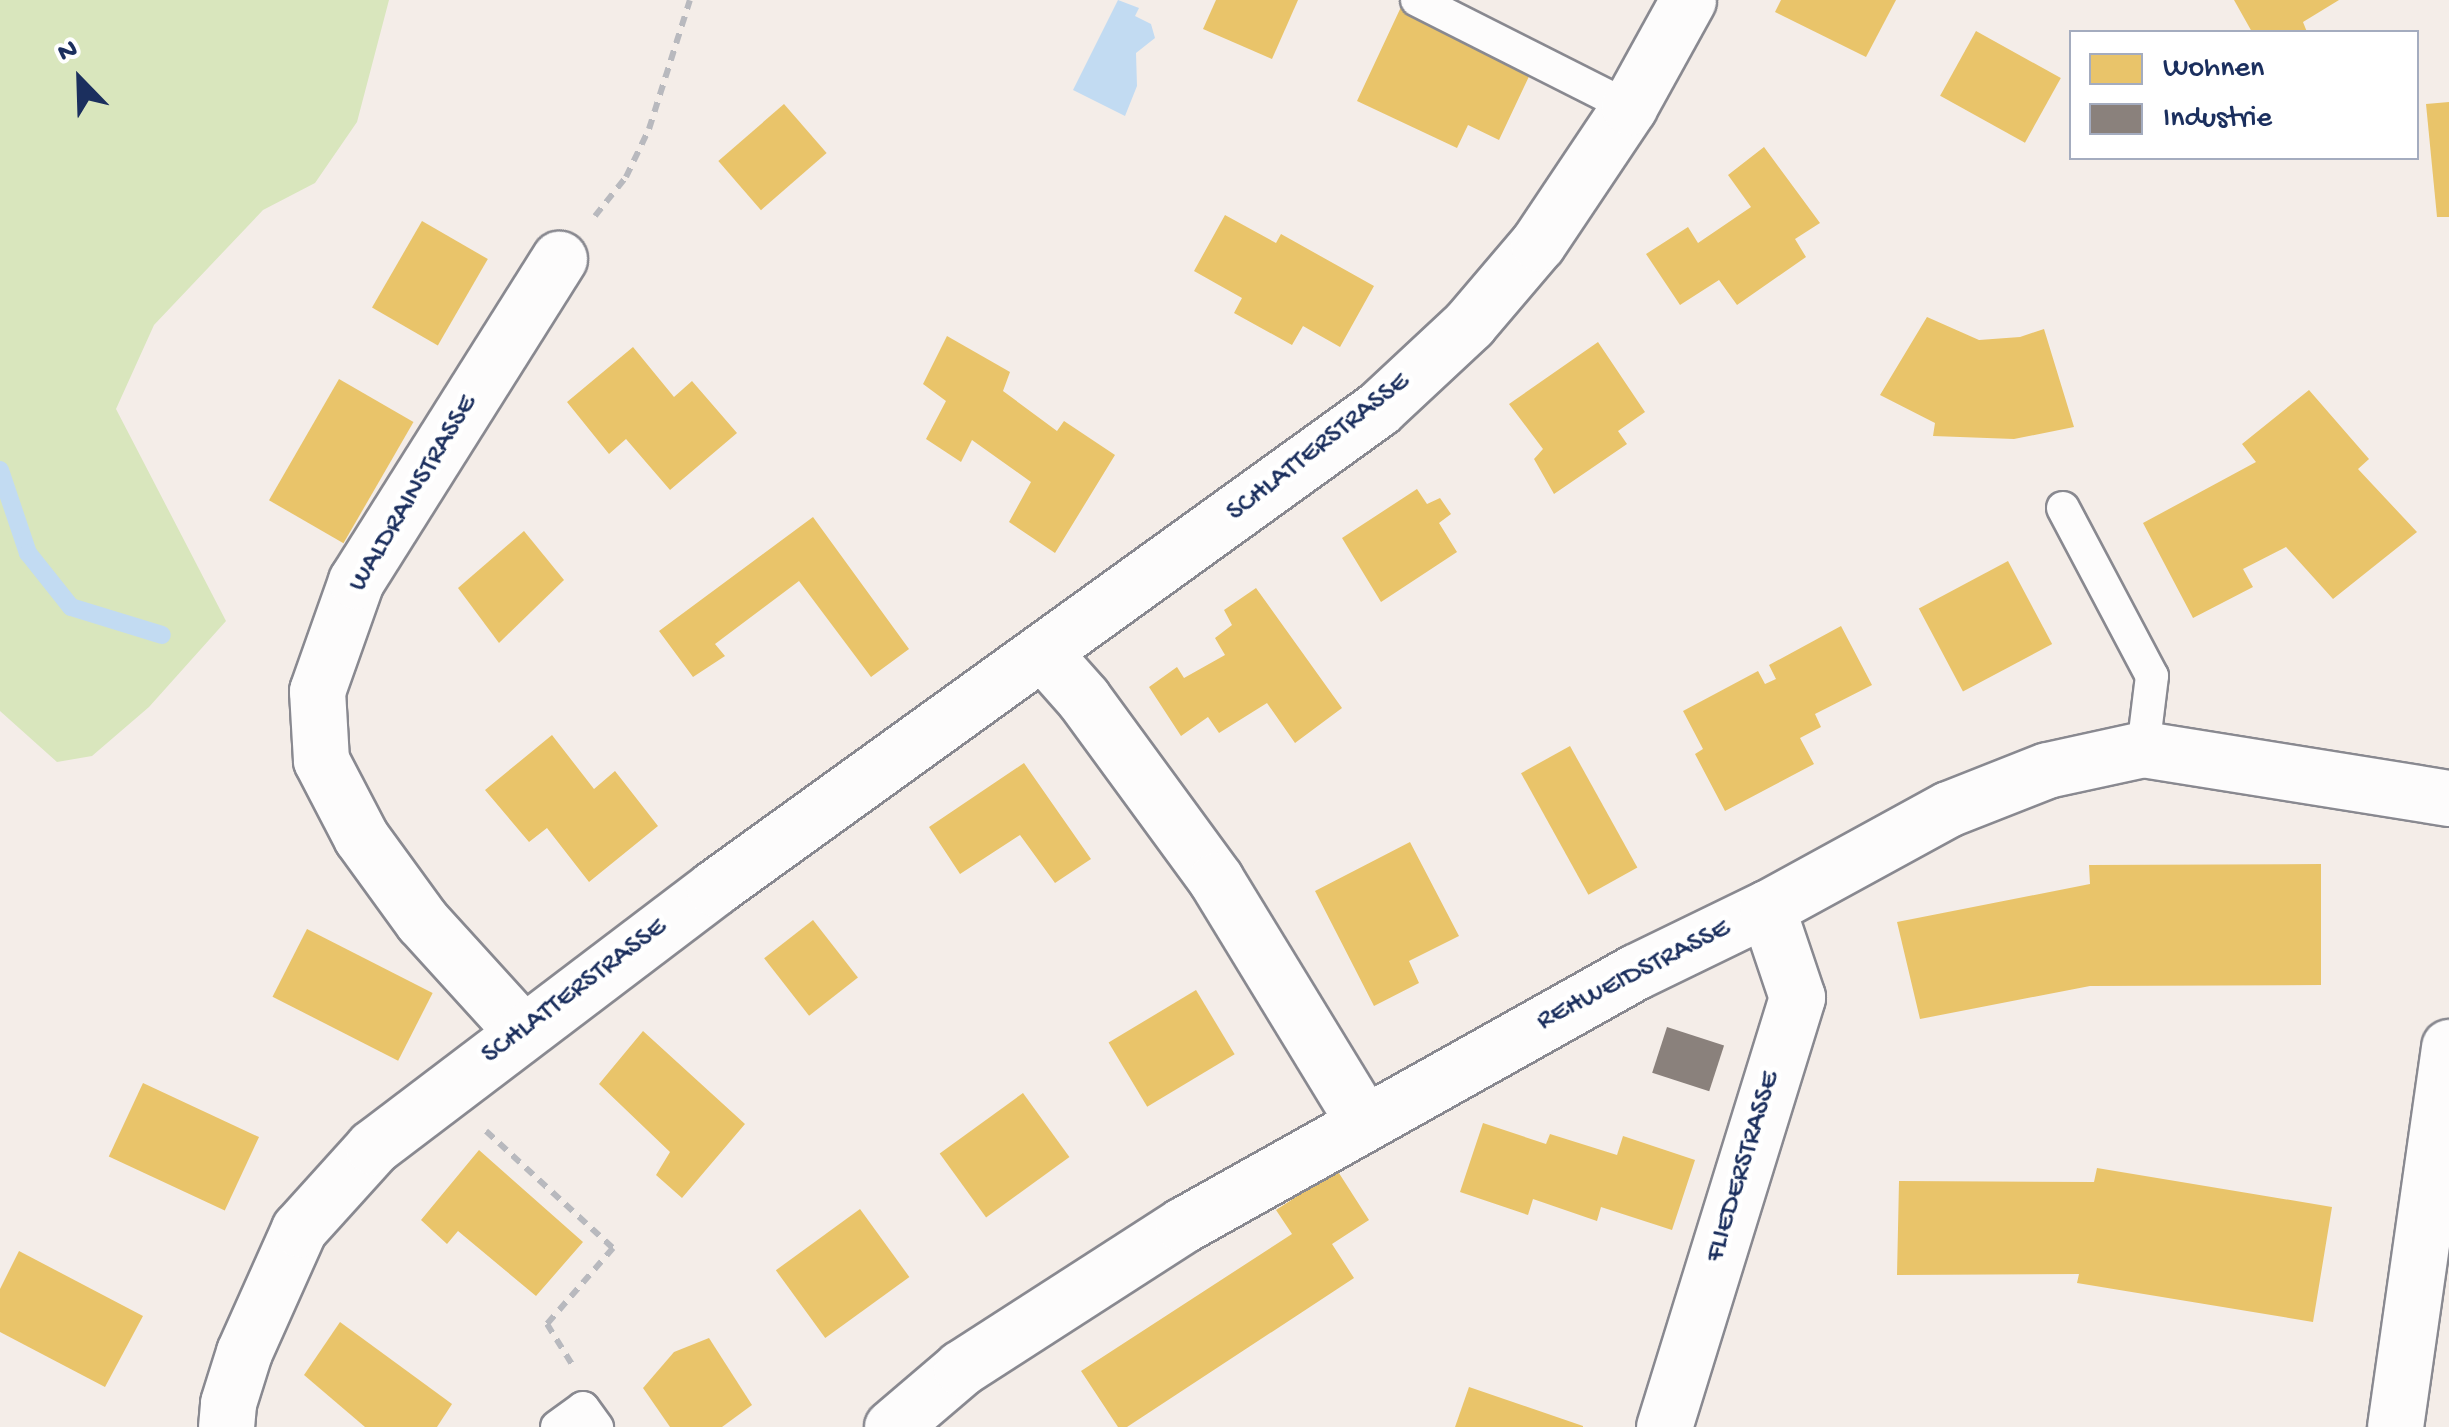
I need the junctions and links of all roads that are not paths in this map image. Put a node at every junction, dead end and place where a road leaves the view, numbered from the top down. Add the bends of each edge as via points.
1 (1417, 0) edge
2 (1688, 0) edge
3 (1629, 107) junction
4 (559, 260) road end
5 (2064, 508) dead end
6 (1044, 654) junction
7 (2143, 749) junction
8 (2449, 798) edge
9 (1767, 908) junction
10 (523, 1032) junction
11 (2449, 1047) edge
12 (1363, 1121) junction
13 (226, 1427) edge
14 (892, 1427) edge
15 (1664, 1427) edge
16 (2395, 1427) edge

1 - 3 lane
2 - 3 street, SCHLATTERSTRASSE
3 - 6 street, SCHLATTERSTRASSE via 1538,243 1449,344 1378,409
4 - 10 street, WALDRAINSTRASSE via 356,581 317,690 321,760 361,838 422,921
5 - 7 lane via 2152,676
6 - 10 street, SCHLATTERSTRASSE
6 - 12 street via 1216,880
7 - 8 street, REHWEIDSTRASSE
7 - 9 street, REHWEIDSTRASSE via 2047,770 1948,809
9 - 12 street, REHWEIDSTRASSE
9 - 15 street, FLIEDERSTRASSE via 1797,997
10 - 13 street, SCHLATTERSTRASSE via 372,1146 299,1229 244,1352
11 - 16 street
12 - 14 street, REHWEIDSTRASSE via 1183,1225 976,1358

